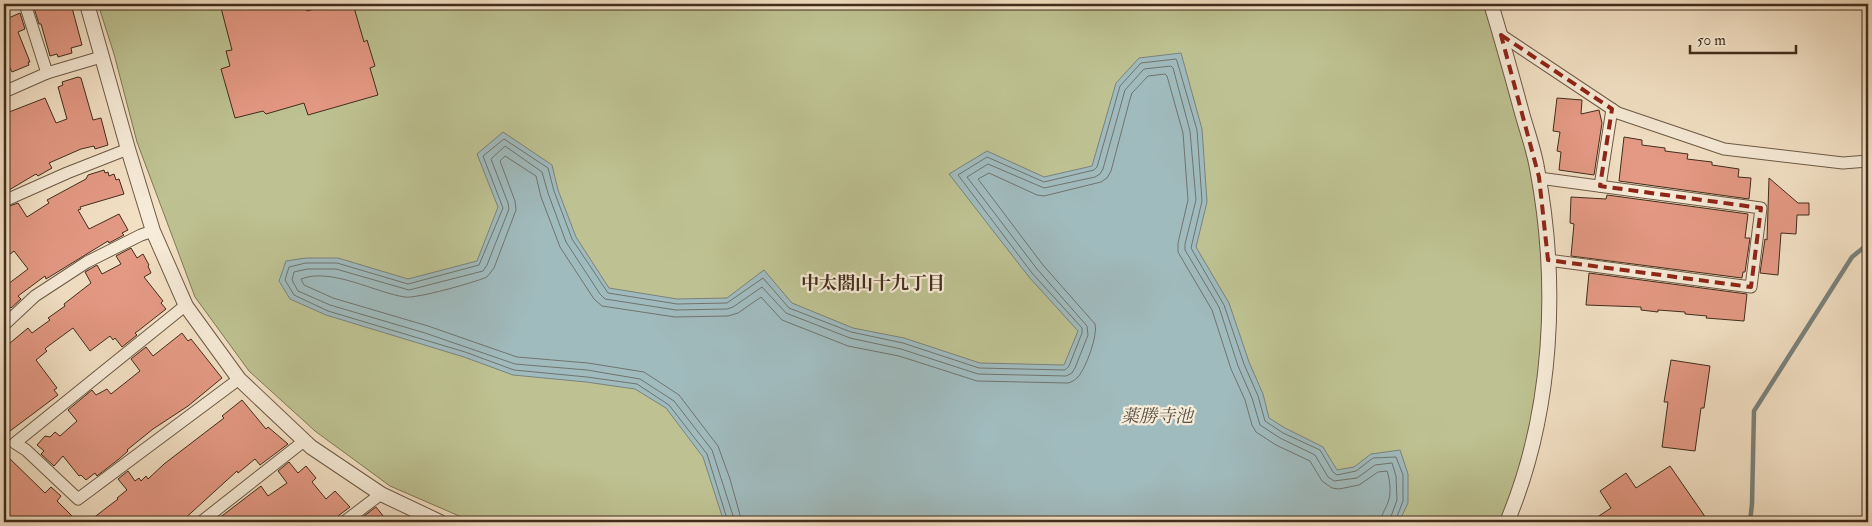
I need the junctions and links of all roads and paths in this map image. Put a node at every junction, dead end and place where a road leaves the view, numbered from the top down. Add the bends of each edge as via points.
1 (25, 4) edge
2 (87, 4) edge
3 (1491, 4) edge
4 (1501, 35) junction
5 (101, 57) junction
6 (47, 73) junction
7 (4, 92) edge
8 (1612, 109) junction
9 (128, 149) junction
10 (1868, 161) edge
11 (1539, 178) junction
12 (1600, 186) junction
13 (4, 201) edge
14 (154, 231) junction
15 (1548, 260) junction
16 (186, 304) junction
17 (4, 325) edge
18 (238, 379) junction
19 (304, 441) junction
20 (381, 494) junction
21 (200, 522) edge
22 (344, 522) edge
23 (440, 522) edge
24 (1507, 522) edge

1 - 6 street
2 - 5 street
3 - 4 street
4 - 8 street
4 - 11 street
5 - 6 street
5 - 9 street
6 - 7 street
8 - 10 street via 1724,149 1843,163
8 - 12 street
9 - 13 street
9 - 14 street
11 - 12 street
11 - 15 street
12 - 15 street via 1761,208 1751,287
14 - 16 street
14 - 17 street via 87,262 36,296
15 - 24 street via 1550,301 1546,360 1536,432
16 - 18 street
16 - 18 street via 15,443 78,499
18 - 19 street
19 - 20 street
19 - 21 street
20 - 22 street
20 - 23 street

